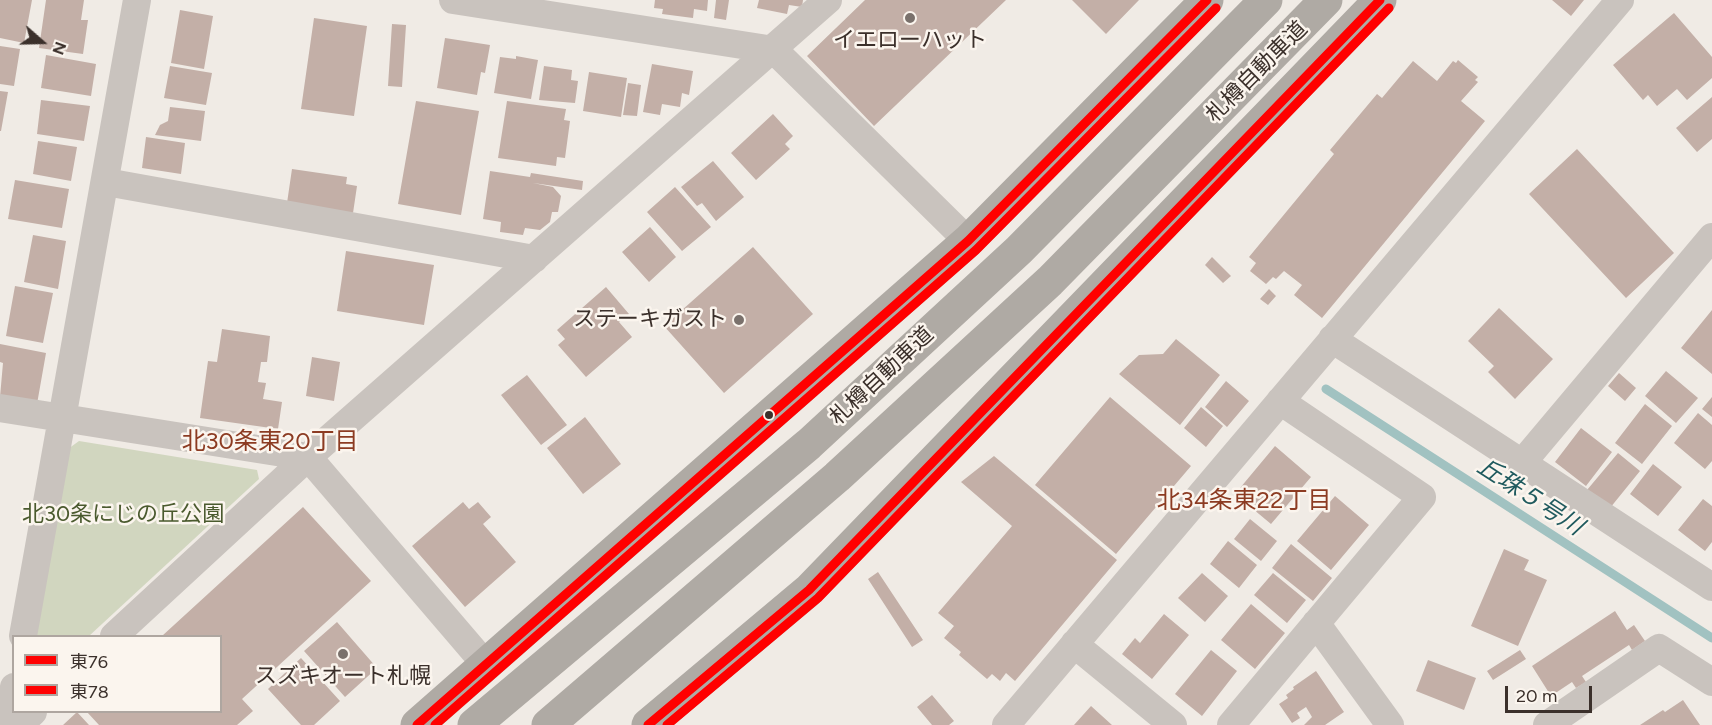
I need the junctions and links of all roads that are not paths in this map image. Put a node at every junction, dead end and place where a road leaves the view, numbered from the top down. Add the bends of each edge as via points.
1 (137, 0) edge
2 (453, 0) edge
3 (828, 0) edge
4 (1207, 0) edge
5 (1266, 0) edge
6 (1326, 0) edge
7 (1380, 0) edge
8 (1620, 0) edge
9 (610, 11) edge
10 (774, 50) junction
11 (106, 182) junction
12 (968, 241) junction
13 (1708, 252) edge
14 (534, 259) junction
15 (1332, 339) junction
16 (1280, 401) junction
17 (0, 408) edge
18 (62, 418) junction
19 (308, 457) junction
20 (1522, 463) junction
21 (1712, 588) edge
22 (1316, 623) junction
23 (23, 635) edge
24 (115, 635) edge
25 (1074, 644) junction
26 (486, 665) junction
27 (1712, 682) edge
28 (12, 698) edge
29 (31, 713) edge
30 (7, 725) edge
31 (19, 725) edge
32 (417, 725) edge
33 (474, 725) edge
34 (548, 725) edge
35 (648, 725) edge
36 (1006, 725) edge
37 (1173, 725) edge
38 (1231, 725) edge
39 (1390, 725) edge
40 (1547, 725) edge

1 - 11 street
2 - 9 street
3 - 10 street
4 - 12 highway
5 - 33 highway, 札樽自動車道 via 1018,250 818,436
6 - 34 highway, 札樽自動車道 via 1050,281 837,477
7 - 35 highway via 808,590
8 - 15 street
9 - 10 street
10 - 12 street
10 - 14 street
11 - 14 street
11 - 18 street
12 - 26 highway
13 - 20 street
14 - 19 street
15 - 16 street
15 - 20 street
16 - 22 street via 1422,497
16 - 25 street
17 - 18 street
18 - 19 street
18 - 23 street
19 - 24 street
19 - 26 street
20 - 21 street
22 - 38 street
22 - 39 street
25 - 36 street
25 - 37 street
26 - 32 highway
27 - 40 street via 1659,648
28 - 30 street
29 - 31 street

